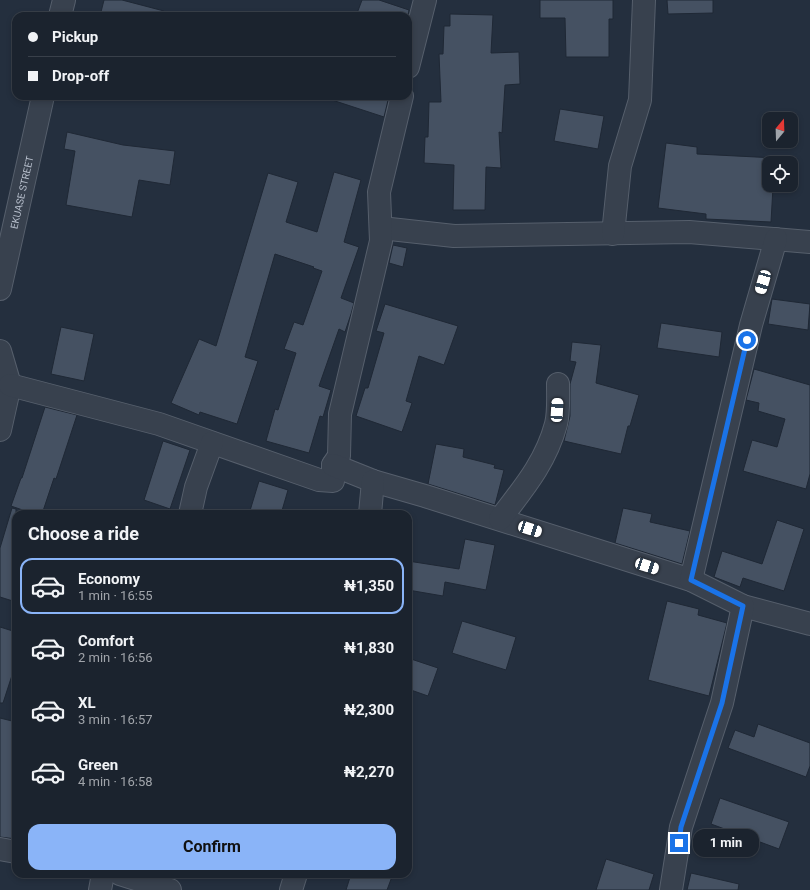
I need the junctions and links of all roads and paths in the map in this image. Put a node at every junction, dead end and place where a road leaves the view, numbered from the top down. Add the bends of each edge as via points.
1 (64, 0) edge
2 (425, 0) edge
3 (644, 0) edge
4 (61, 12) edge
5 (412, 51) edge
6 (42, 100) edge
7 (401, 100) edge
8 (381, 228) junction
9 (613, 234) junction
10 (776, 239) junction
11 (810, 242) edge
12 (0, 289) edge
13 (0, 351) edge
14 (558, 384) dead end
15 (10, 385) junction
16 (0, 430) edge
17 (212, 443) junction
18 (333, 465) junction
19 (373, 481) junction
20 (191, 510) edge
21 (370, 510) edge
22 (500, 519) junction
23 (691, 580) junction
24 (743, 606) junction
25 (810, 624) edge
26 (0, 848) edge
27 (12, 851) edge
28 (102, 878) edge
29 (132, 878) edge
30 (295, 878) edge
31 (100, 890) edge
32 (170, 890) edge
33 (291, 890) edge
34 (671, 890) edge

1 - 4 street
2 - 5 street
3 - 9 street via 640,100 620,166
6 - 12 street, EKUASE STREET
7 - 8 street via 380,192
8 - 9 street via 454,236
8 - 18 street via 381,241 340,414 339,456
9 - 10 street via 689,232
10 - 11 street
10 - 23 street via 751,325
13 - 15 street
14 - 22 street via 556,423 538,470
15 - 16 street
15 - 17 street via 159,424
17 - 18 street via 319,480 333,481
17 - 20 street via 196,486
18 - 19 street
19 - 21 street
19 - 22 street
22 - 23 street
23 - 24 street
24 - 25 street
24 - 34 street via 722,703 681,827
26 - 27 street
28 - 31 street
29 - 32 street
30 - 33 street

